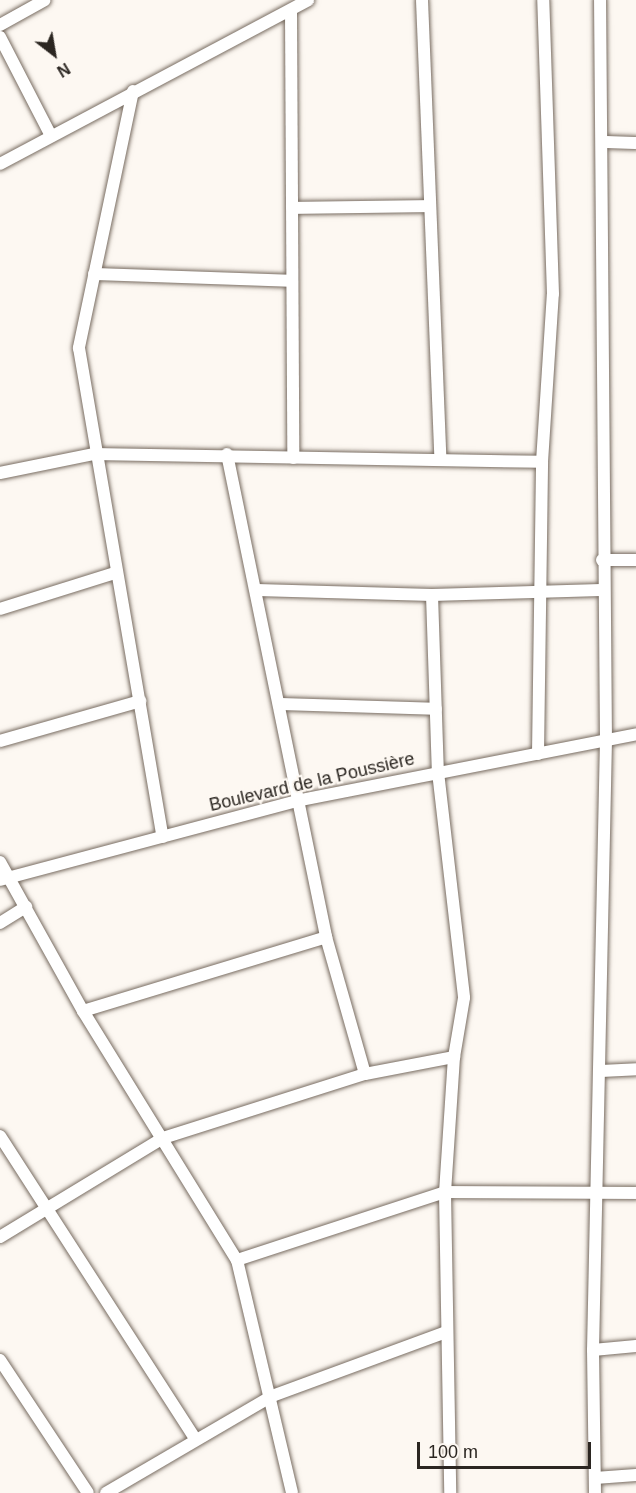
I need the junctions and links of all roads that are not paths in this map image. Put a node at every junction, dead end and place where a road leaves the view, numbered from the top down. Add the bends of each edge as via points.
1 (45, 0) edge
2 (308, 0) edge
3 (422, 0) edge
4 (543, 0) edge
5 (600, 0) edge
6 (291, 11) junction
7 (0, 25) edge
8 (0, 37) edge
9 (133, 91) junction
10 (51, 136) junction
11 (605, 142) junction
12 (636, 143) edge
13 (0, 164) edge
14 (429, 206) junction
15 (292, 208) junction
16 (94, 274) junction
17 (291, 281) junction
18 (93, 454) junction
19 (227, 454) junction
20 (440, 457) junction
21 (293, 458) junction
22 (542, 462) junction
23 (0, 473) edge
24 (602, 560) junction
25 (636, 561) edge
26 (115, 573) junction
27 (257, 590) junction
28 (601, 590) junction
29 (542, 592) junction
30 (432, 595) junction
31 (0, 609) edge
32 (140, 701) junction
33 (279, 704) junction
34 (436, 709) junction
35 (636, 735) edge
36 (0, 741) edge
37 (606, 742) junction
38 (538, 754) junction
39 (438, 772) junction
40 (296, 801) junction
41 (163, 837) junction
42 (0, 862) edge
43 (5, 879) edge
44 (26, 907) junction
45 (0, 923) edge
46 (326, 937) junction
47 (83, 1011) junction
48 (454, 1057) junction
49 (636, 1069) edge
50 (602, 1071) junction
51 (365, 1074) junction
52 (0, 1136) edge
53 (163, 1138) junction
54 (445, 1192) junction
55 (636, 1193) edge
56 (599, 1196) junction
57 (45, 1209) junction
58 (0, 1237) edge
59 (237, 1260) junction
60 (446, 1332) junction
61 (636, 1346) edge
62 (593, 1350) junction
63 (0, 1360) edge
64 (272, 1396) junction
65 (195, 1439) junction
66 (636, 1475) edge
67 (595, 1478) junction
68 (88, 1493) edge
69 (106, 1493) edge
70 (292, 1493) edge
71 (450, 1493) edge
72 (595, 1493) edge

1 - 7 street
2 - 6 street
3 - 14 street
4 - 22 street via 553,294
5 - 11 street
6 - 9 street
6 - 15 street
8 - 10 street
9 - 10 street
9 - 16 street
10 - 13 street
11 - 12 street
11 - 24 street
14 - 15 street
14 - 20 street
15 - 17 street
16 - 17 street
16 - 18 street via 79,348
17 - 21 street
18 - 19 street
18 - 23 street
18 - 26 street
19 - 21 street
19 - 27 street
20 - 21 street
20 - 22 street
22 - 29 street
24 - 25 street
24 - 28 street
26 - 31 street
26 - 32 street
27 - 30 street
27 - 33 street
28 - 29 street
28 - 37 street
29 - 30 street
29 - 38 street
30 - 34 street
32 - 36 street
32 - 41 street
33 - 34 street
33 - 40 street
34 - 39 street
35 - 37 street, Boulevard de la Poussière
37 - 38 street, Boulevard de la Poussière
37 - 50 street
38 - 39 street, Boulevard de la Poussière
39 - 40 street, Boulevard de la Poussière
39 - 48 street via 464,962 463,1020
40 - 41 street, Boulevard de la Poussière
40 - 46 street
41 - 43 street, Boulevard de la Poussière
42 - 43 street
43 - 44 street
44 - 45 street
44 - 47 street
46 - 47 street
46 - 51 street
47 - 53 street
48 - 51 street
48 - 54 street
49 - 50 street
50 - 56 street
51 - 53 street
52 - 57 street
53 - 57 street
53 - 59 street
54 - 56 street
54 - 59 street
54 - 60 street
55 - 56 street
56 - 62 street
57 - 58 street
57 - 65 street
59 - 64 street
60 - 64 street
60 - 71 street
61 - 62 street
62 - 67 street
63 - 68 street
64 - 65 street
64 - 70 street
65 - 69 street
66 - 67 street
67 - 72 street

